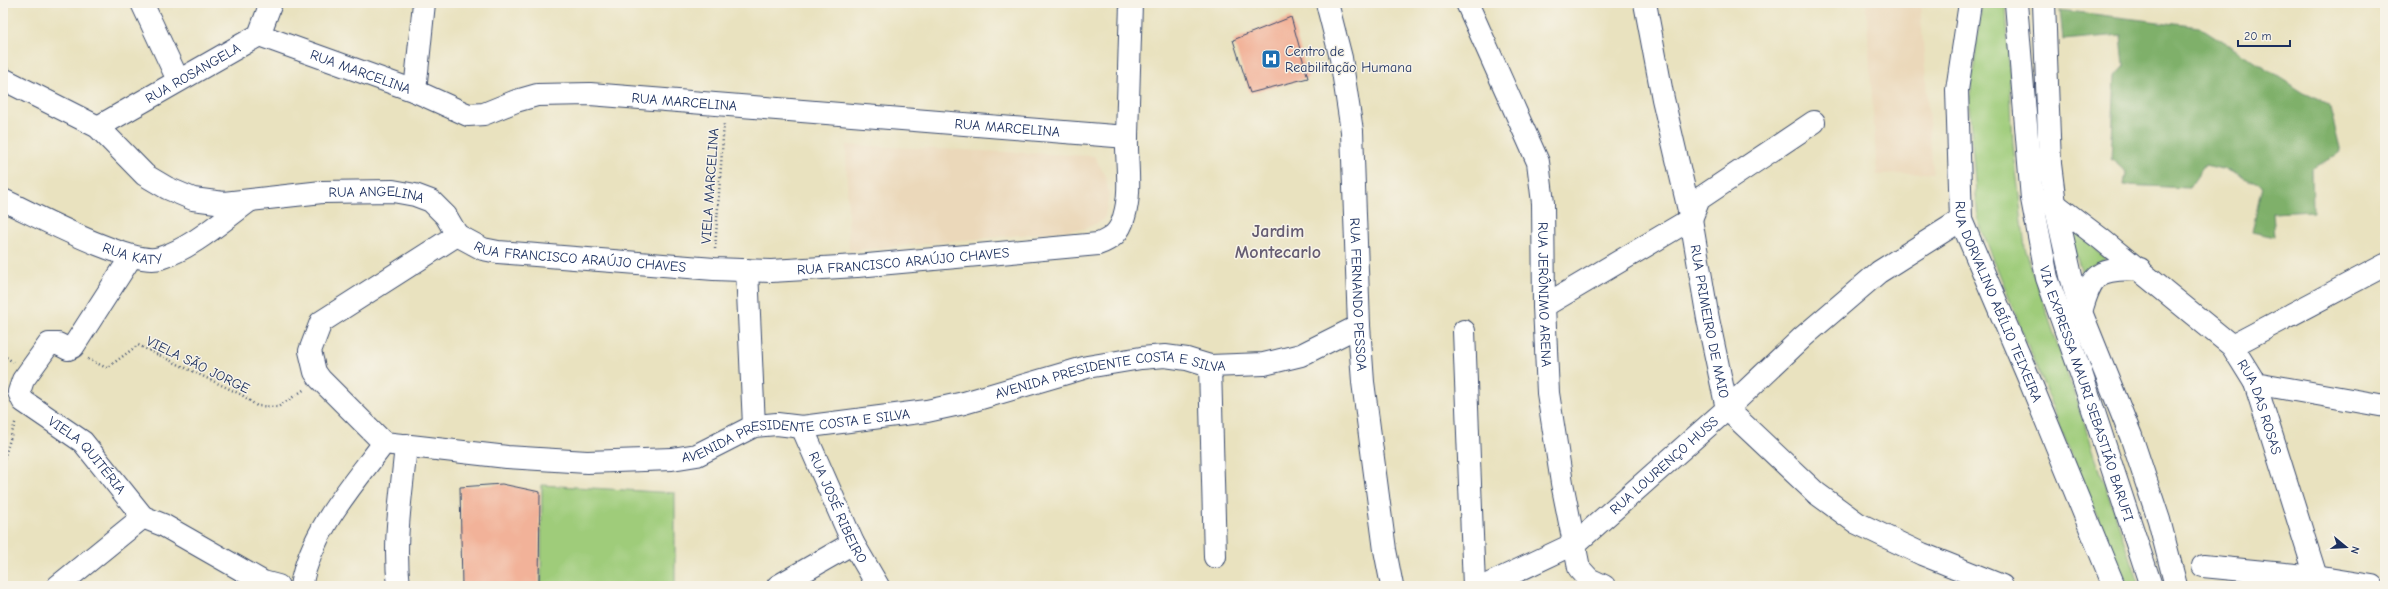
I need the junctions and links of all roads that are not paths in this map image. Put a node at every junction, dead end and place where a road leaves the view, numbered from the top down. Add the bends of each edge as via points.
1 (142, 3) edge
2 (271, 3) edge
3 (424, 3) edge
4 (1131, 3) edge
5 (1327, 3) edge
6 (1467, 3) edge
7 (1644, 3) edge
8 (1970, 3) edge
9 (2016, 3) edge
10 (2044, 3) edge
11 (259, 35) junction
12 (3, 79) edge
13 (178, 80) junction
14 (414, 91) junction
15 (1814, 122) dead end
16 (98, 127) junction
17 (1127, 137) junction
18 (254, 198) junction
19 (2032, 199) junction
20 (3, 200) edge
21 (2055, 204) junction
22 (1691, 219) junction
23 (1961, 220) junction
24 (457, 234) junction
25 (130, 257) junction
26 (2385, 265) edge
27 (2140, 269) junction
28 (747, 270) junction
29 (1544, 306) junction
30 (2081, 312) junction
31 (1359, 326) junction
32 (1464, 331) dead end
33 (2232, 346) junction
34 (1210, 366) junction
35 (2255, 383) junction
36 (2385, 406) edge
37 (1727, 409) junction
38 (754, 426) junction
39 (802, 427) junction
40 (384, 443) junction
41 (406, 446) junction
42 (143, 517) junction
43 (853, 543) junction
44 (1576, 543) junction
45 (1214, 557) dead end
46 (2203, 566) dead end
47 (2318, 581) edge
48 (58, 586) edge
49 (278, 586) edge
50 (301, 586) edge
51 (399, 586) edge
52 (778, 586) edge
53 (878, 586) edge
54 (1392, 586) edge
55 (1474, 586) edge
56 (1485, 586) edge
57 (1604, 586) edge
58 (2002, 586) edge
59 (2114, 586) edge
60 (2150, 586) edge
61 (2176, 586) edge
62 (2372, 586) edge

1 - 13 street
2 - 11 street
3 - 14 street
4 - 17 street, RUA FRANCISCO ARAÚJO CHAVES
5 - 31 street, RUA FERNANDO PESSOA via 1341,58 1352,131
6 - 29 street, RUA JERÔNIMO ARENA via 1538,162 1543,203
7 - 22 street, RUA PRIMEIRO DE MAIO
8 - 23 street, RUA DORVALINO ABÍLIO TEIXEIRA via 1957,90
9 - 19 street, VIA EXPRESSA MAURI SEBASTIÃO BARUFI
10 - 21 street, VIA EXPRESSA MAURI SEBASTIÃO BARUFI via 2050,164
11 - 13 street, RUA ROSANGELA
11 - 14 street, RUA MARCELINA
12 - 16 street, RUA ANGELINA
13 - 16 street, RUA ROSANGELA
14 - 17 street, RUA MARCELINA via 468,114 484,114 516,100 561,93
15 - 22 street via 1699,199
16 - 18 street, RUA ANGELINA via 145,175 167,188 193,199 224,203
17 - 28 street, RUA FRANCISCO ARAÚJO CHAVES via 1129,192 1124,217 1111,239 1098,244 858,266
18 - 24 street, RUA ANGELINA via 322,192 393,191 431,201 440,209
18 - 25 street, RUA KATY via 171,254 159,259
19 - 21 street
19 - 60 street, VIA EXPRESSA MAURI SEBASTIÃO BARUFI via 2047,278 2082,376
20 - 25 street, RUA KATY
21 - 27 street, RUA DAS ROSAS
21 - 30 street, VIA EXPRESSA MAURI SEBASTIÃO BARUFI
22 - 29 street
22 - 37 street, RUA PRIMEIRO DE MAIO
23 - 37 street, RUA LOURENÇO HUSS via 1878,272 1803,337
23 - 59 street, RUA DORVALINO ABÍLIO TEIXEIRA
24 - 28 street, RUA FRANCISCO ARAÚJO CHAVES via 483,249 498,252
24 - 40 street via 321,322 310,351 315,372 320,379
25 - 42 street, VIELA QUITÉRIA via 73,348 49,344 20,386 20,397 83,442
26 - 33 street
27 - 30 street via 2114,269 2099,273 2088,288
27 - 33 street, RUA DAS ROSAS
28 - 38 street
29 - 44 street, RUA JERÔNIMO ARENA via 1548,393 1562,482
30 - 61 street, VIA EXPRESSA MAURI SEBASTIÃO BARUFI via 2131,436 2159,520
31 - 34 street, AVENIDA PRESIDENTE COSTA E SILVA via 1301,355 1284,360 1264,364
31 - 54 street, RUA FERNANDO PESSOA via 1363,382
32 - 55 street
33 - 35 street, RUA DAS ROSAS
34 - 39 street, AVENIDA PRESIDENTE COSTA E SILVA via 1165,356 1142,358 1087,367 927,412
34 - 45 street
35 - 36 street
35 - 47 street, RUA DAS ROSAS
37 - 44 street, RUA LOURENÇO HUSS
37 - 58 street, RUA PRIMEIRO DE MAIO via 1816,492 1857,523 1922,554
38 - 39 street, AVENIDA PRESIDENTE COSTA E SILVA via 777,424
38 - 41 street, AVENIDA PRESIDENTE COSTA E SILVA via 697,455 672,459 587,462 507,457
39 - 43 street, RUA JOSÉ RIBEIRO
40 - 41 street, AVENIDA PRESIDENTE COSTA E SILVA
40 - 50 street via 312,545
41 - 51 street via 396,535
42 - 48 street
42 - 49 street via 163,525 263,582
43 - 52 street
43 - 53 street, RUA JOSÉ RIBEIRO
44 - 56 street, RUA LOURENÇO HUSS
44 - 57 street, RUA JERÔNIMO ARENA via 1576,556 1580,568 1589,579
46 - 47 street
47 - 62 street

